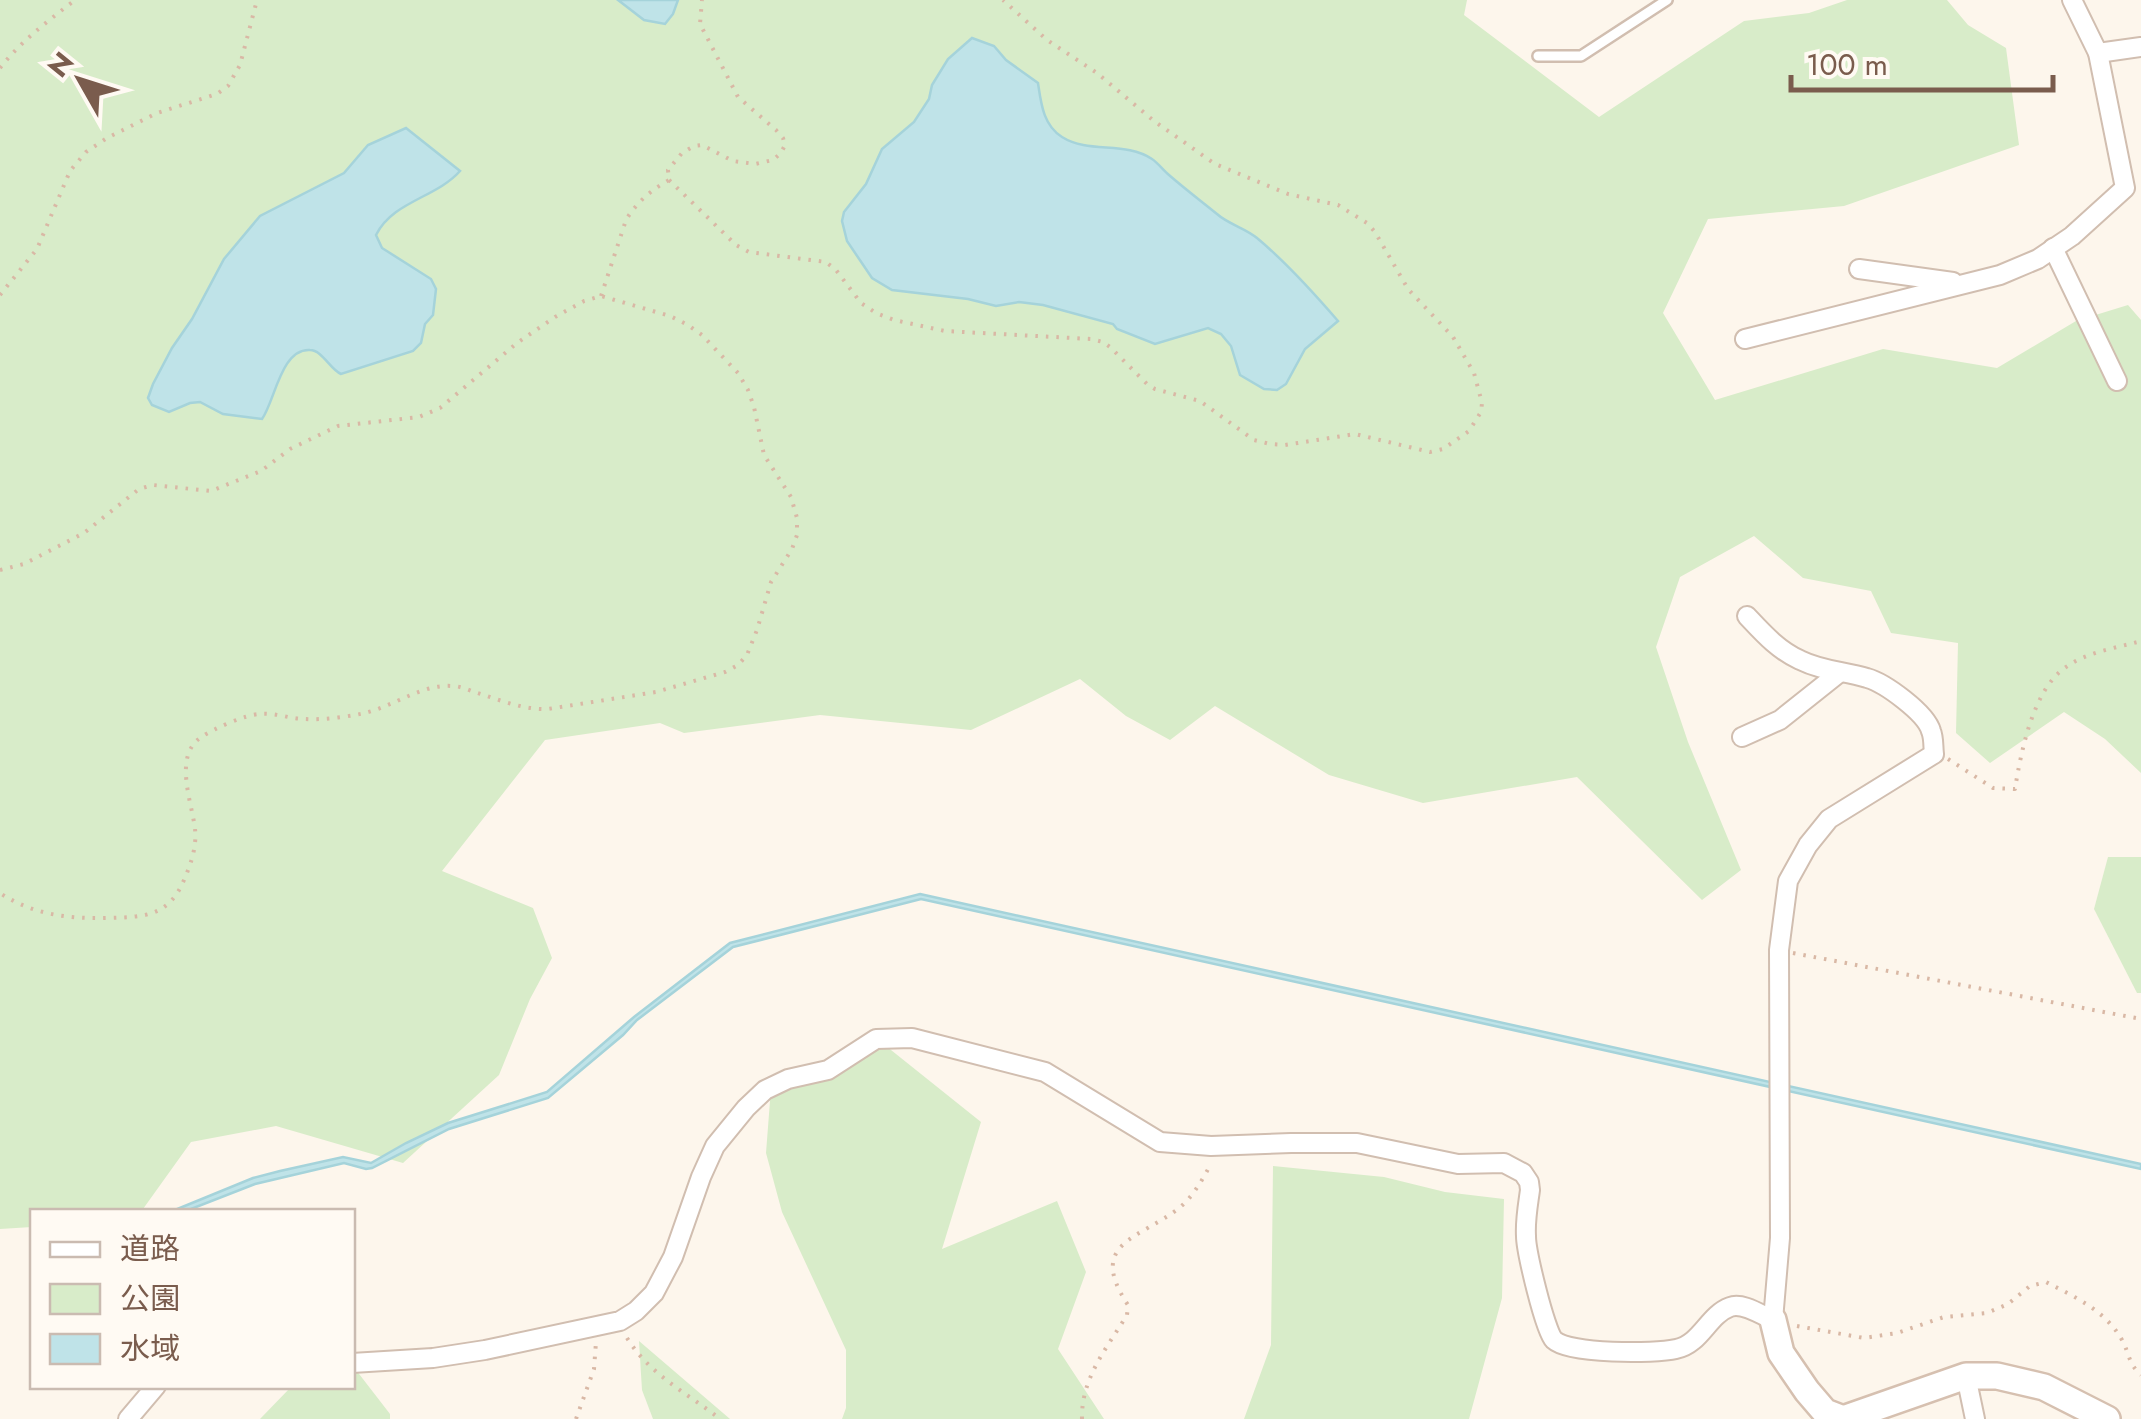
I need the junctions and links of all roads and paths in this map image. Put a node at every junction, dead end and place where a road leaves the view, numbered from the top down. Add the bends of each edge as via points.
1 (74, 0) edge
2 (257, 0) edge
3 (702, 0) edge
4 (1003, 0) edge
5 (1667, 0) edge
6 (2072, 0) edge
7 (2141, 47) edge
8 (2098, 53) junction
9 (1538, 56) dead end
10 (0, 68) edge
11 (669, 180) junction
12 (2053, 248) junction
13 (1859, 269) dead end
14 (1965, 284) junction
15 (0, 296) edge
16 (601, 296) junction
17 (1745, 338) dead end
18 (2117, 381) dead end
19 (0, 570) edge
20 (1747, 616) dead end
21 (2141, 641) edge
22 (1839, 673) junction
23 (1742, 736) dead end
24 (1934, 754) junction
25 (0, 892) edge
26 (1779, 950) junction
27 (2141, 1019) edge
28 (1222, 1146) junction
29 (1773, 1320) junction
30 (617, 1322) junction
31 (592, 1327) junction
32 (355, 1364) edge
33 (2141, 1375) edge
34 (1966, 1376) junction
35 (153, 1389) edge
36 (1829, 1417) edge
37 (128, 1419) edge
38 (576, 1419) edge
39 (720, 1419) edge
40 (1082, 1419) edge
41 (1975, 1419) edge
42 (2107, 1419) edge

1 - 10 path
2 - 15 path via 228,86 157,113 86,152 70,170 37,249
3 - 11 path via 700,24 738,97 784,145 772,160 755,164 694,146 668,170
4 - 11 path via 1215,164 1288,194 1338,204 1366,223 1474,373 1482,402 1469,431 1430,452 1355,434 1296,445 1254,440 1200,401 1147,384 1103,342 945,330 876,313 826,262 736,245
5 - 9 lane via 1581,56
6 - 8 street
7 - 8 street
8 - 12 street via 2125,188
11 - 16 path via 632,209
12 - 14 street via 2000,276
12 - 18 street
13 - 14 street
14 - 17 street
16 - 19 path via 542,325 440,408 419,417 338,426 211,491 153,484 84,534
16 - 25 path via 670,316 722,355 748,390 764,455 791,497 798,536 771,582 758,630 738,665 656,692 548,709 531,710 454,686 347,716 256,714 206,734 190,750 194,852 169,904 137,918 94,918 40,913
20 - 22 street via 1797,659
21 - 24 path via 2092,654 2050,682 2029,724 2016,789 1993,788
22 - 23 street via 1780,720
22 - 24 street via 1876,681 1926,720
24 - 26 street via 1830,819 1808,845 1788,882
26 - 27 path
26 - 29 street via 1780,1238
28 - 29 street via 1358,1143 1441,1162 1515,1168 1530,1190 1526,1239 1548,1333 1574,1349 1678,1349 1734,1306
28 - 30 street via 1160,1142 1045,1072 912,1038 876,1039 828,1070 765,1090 746,1108 715,1146 654,1294
28 - 40 path via 1195,1191 1117,1252 1113,1271 1127,1315 1090,1377
29 - 33 path via 1864,1338 1988,1313 2046,1282 2104,1317
29 - 36 street via 1781,1352
30 - 31 street
30 - 39 path via 660,1376
31 - 32 street via 485,1350
31 - 38 path via 594,1369
34 - 36 street
34 - 41 street
34 - 42 street via 2044,1387
35 - 37 street

